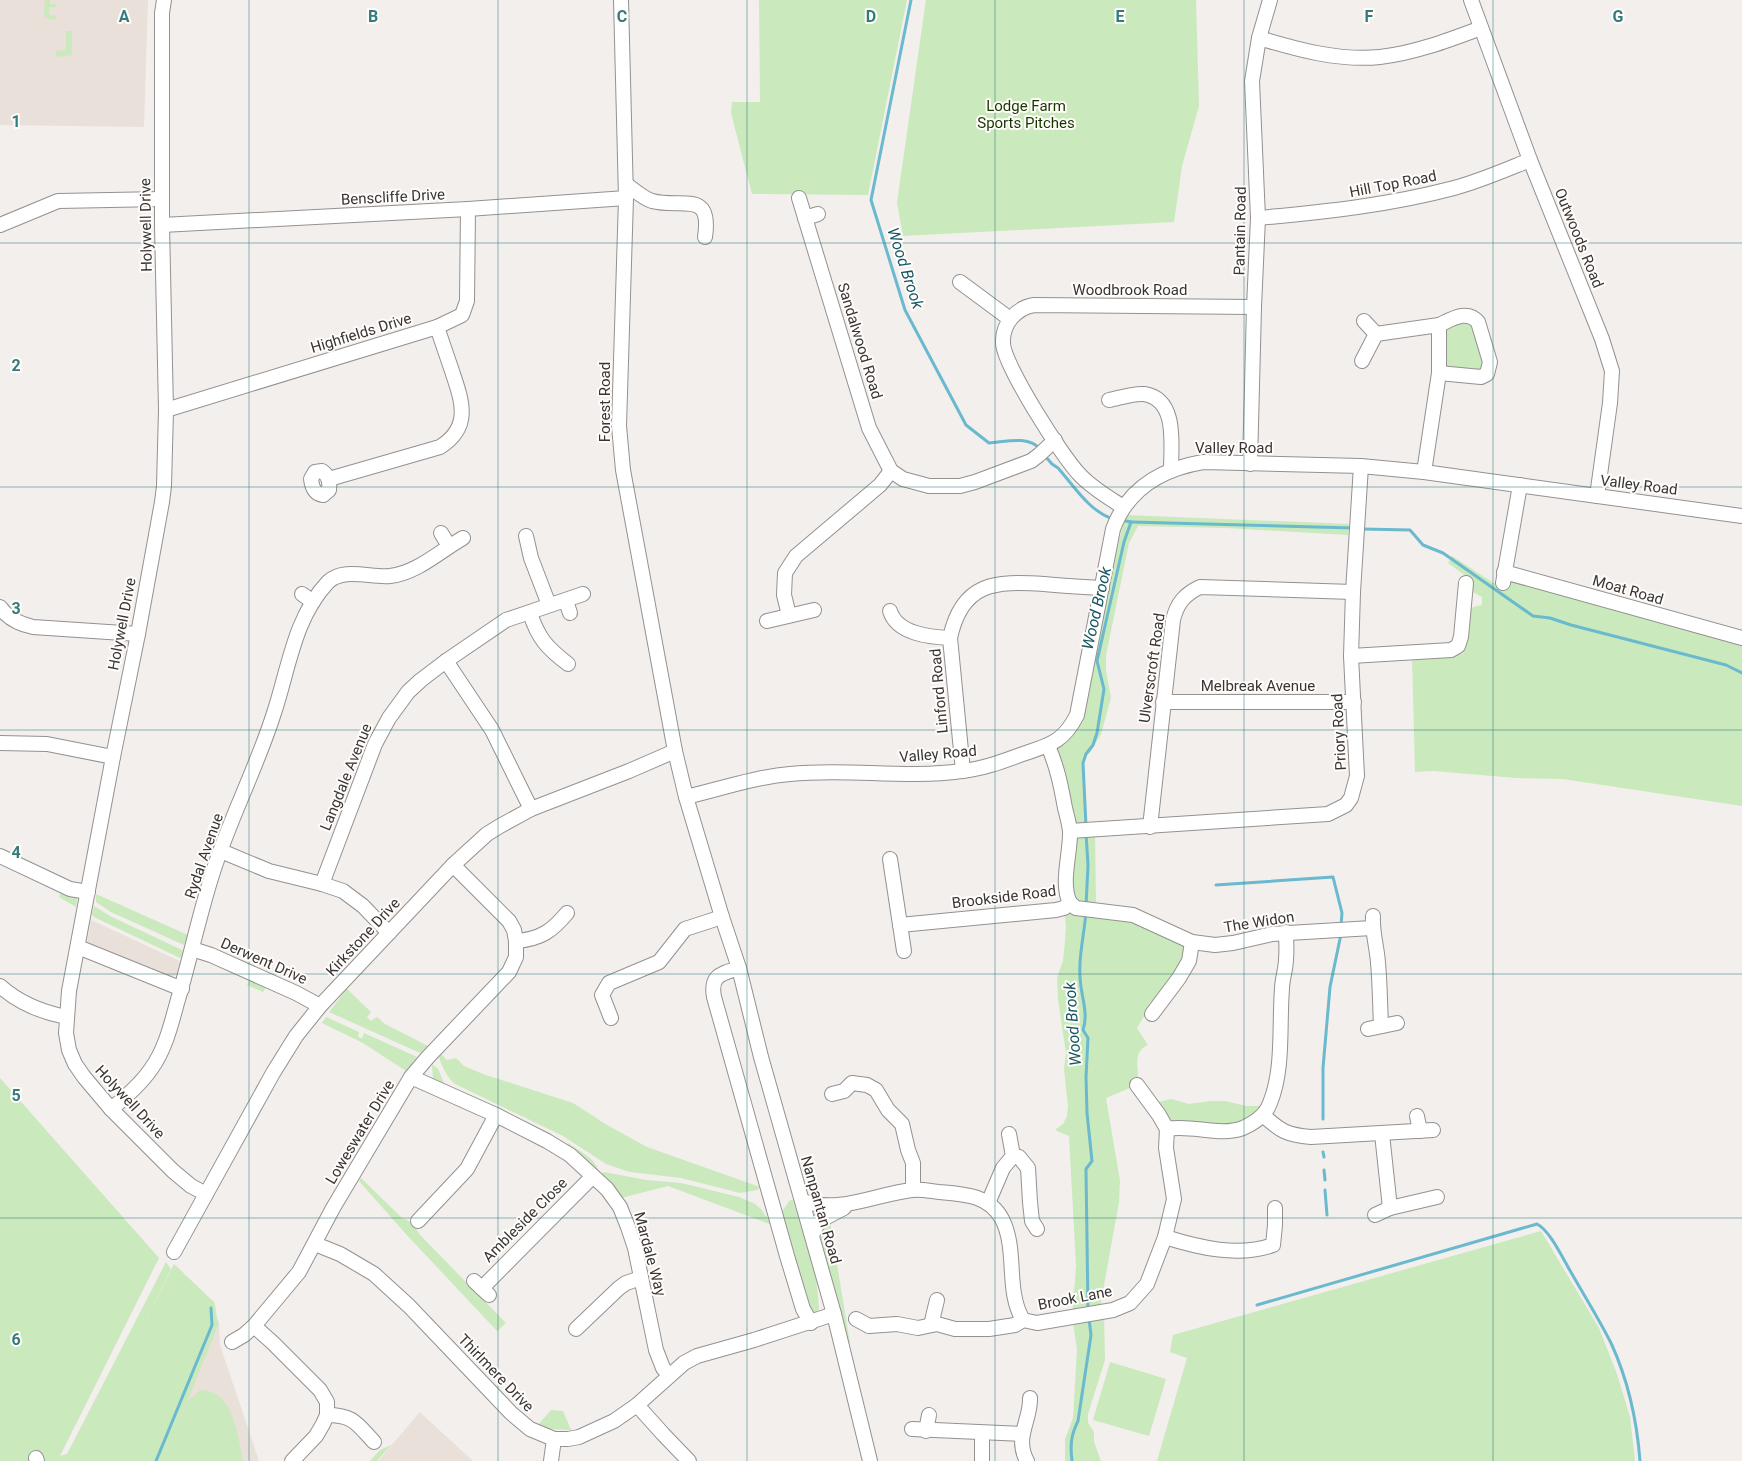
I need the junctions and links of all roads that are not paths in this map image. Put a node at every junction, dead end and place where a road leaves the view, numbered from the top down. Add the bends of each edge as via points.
1 (164, 0) edge
2 (621, 0) edge
3 (1270, 0) edge
4 (1471, 0) edge
5 (1481, 28) junction
6 (1259, 38) junction
7 (1530, 160) junction
8 (626, 191) junction
9 (799, 198) dead end
10 (162, 199) junction
11 (468, 209) junction
12 (1258, 218) junction
13 (162, 225) junction
14 (0, 226) edge
15 (705, 237) dead end
16 (957, 280) dead end
17 (1254, 307) junction
18 (1010, 319) junction
19 (1364, 321) dead end
20 (1439, 325) junction
21 (437, 327) junction
22 (1376, 334) junction
23 (1362, 361) dead end
24 (1439, 374) junction
25 (1109, 400) dead end
26 (166, 410) junction
27 (1047, 447) junction
28 (1250, 464) junction
29 (1361, 466) junction
30 (1171, 470) junction
31 (891, 471) junction
32 (1424, 472) junction
33 (329, 479) dead end
34 (1520, 485) junction
35 (1597, 496) junction
36 (1121, 510) junction
37 (1742, 516) edge
38 (441, 533) dead end
39 (526, 536) dead end
40 (463, 538) dead end
41 (449, 546) junction
42 (1466, 583) dead end
43 (1102, 588) junction
44 (1353, 592) junction
45 (583, 594) dead end
46 (549, 605) junction
47 (0, 607) edge
48 (814, 610) dead end
49 (530, 613) junction
50 (789, 615) junction
51 (889, 617) dead end
52 (767, 621) dead end
53 (138, 634) junction
54 (950, 638) junction
55 (1742, 638) edge
56 (1351, 656) junction
57 (446, 661) junction
58 (568, 664) dead end
59 (1163, 702) junction
60 (1354, 702) junction
61 (0, 743) edge
62 (1048, 746) junction
63 (674, 751) junction
64 (112, 757) junction
65 (963, 771) junction
66 (686, 798) junction
67 (531, 809) junction
68 (1150, 826) junction
69 (1070, 831) junction
70 (221, 851) junction
71 (0, 856) edge
72 (890, 859) dead end
73 (453, 865) junction
74 (322, 884) junction
75 (88, 892) junction
76 (1070, 903) junction
77 (722, 917) junction
78 (559, 918) dead end
79 (900, 925) junction
80 (1286, 932) junction
81 (390, 933) junction
82 (516, 941) junction
83 (1192, 942) junction
84 (78, 947) junction
85 (192, 949) junction
86 (904, 951) dead end
87 (739, 968) junction
88 (0, 986) edge
89 (182, 989) junction
90 (320, 1006) junction
91 (1153, 1007) dead end
92 (66, 1017) junction
93 (611, 1018) dead end
94 (1397, 1023) dead end
95 (411, 1077) junction
96 (1137, 1085) dead end
97 (832, 1094) dead end
98 (111, 1109) junction
99 (1263, 1115) junction
100 (496, 1116) junction
101 (1417, 1116) dead end
102 (1167, 1130) junction
103 (1009, 1134) dead end
104 (1382, 1134) junction
105 (1013, 1156) junction
106 (593, 1176) junction
107 (913, 1190) junction
108 (206, 1194) junction
109 (1429, 1195) dead end
110 (803, 1201) junction
111 (858, 1203) junction
112 (988, 1203) junction
113 (1275, 1208) dead end
114 (1390, 1208) junction
115 (1375, 1215) dead end
116 (418, 1220) dead end
117 (1030, 1224) dead end
118 (812, 1235) junction
119 (1165, 1237) junction
120 (315, 1244) junction
121 (174, 1252) dead end
122 (641, 1278) junction
123 (482, 1288) dead end
124 (937, 1300) dead end
125 (834, 1314) junction
126 (856, 1320) dead end
127 (1023, 1320) junction
128 (811, 1323) junction
129 (931, 1325) junction
130 (254, 1326) junction
131 (576, 1329) dead end
132 (232, 1342) dead end
133 (669, 1375) junction
134 (1030, 1398) dead end
135 (637, 1405) junction
136 (327, 1415) junction
137 (929, 1415) dead end
138 (912, 1429) dead end
139 (926, 1431) junction
140 (982, 1433) junction
141 (1022, 1434) junction
142 (554, 1439) junction
143 (374, 1442) dead end
144 (292, 1461) edge
145 (551, 1461) edge
146 (689, 1461) edge
147 (870, 1461) edge
148 (982, 1461) edge
149 (1027, 1461) edge

1 - 10 street, Holywell Drive
2 - 8 street, Forest Road
3 - 6 street, Pantain Road
4 - 5 street, Outwoods Road
5 - 6 street via 1437,44 1380,57 1322,54
5 - 7 street, Outwoods Road
6 - 12 street, Pantain Road via 1252,81
7 - 12 street, Hill Top Road via 1456,188 1392,203
7 - 35 street, Outwoods Road via 1612,371
8 - 11 street, Benscliffe Drive
8 - 15 street via 650,200 698,204 707,216
8 - 63 street, Forest Road via 619,426 623,470
9 - 31 street, Sandalwood Road via 812,216 868,428
10 - 13 street, Holywell Drive
10 - 14 street via 58,201
11 - 13 street, Benscliffe Drive
11 - 21 street, Highfields Drive via 465,309 455,320
12 - 17 street, Pantain Road
13 - 26 street, Holywell Drive
16 - 18 street
17 - 18 street, Woodbrook Road via 1034,305 1019,310
17 - 28 street, Pantain Road
18 - 27 street via 1002,344 1005,356 1028,397
19 - 22 street
20 - 22 street
20 - 24 street
20 - 24 street via 1466,315 1475,319 1490,362 1487,374 1482,378
21 - 26 street, Highfields Drive
21 - 33 street via 462,402 457,432 440,447
22 - 23 street
24 - 32 street
25 - 30 street via 1142,394 1152,396 1162,404 1171,421
26 - 53 street, Holywell Drive via 162,502
27 - 31 street via 1018,467 960,486 929,486 904,479
27 - 36 street via 1068,461 1092,487
28 - 29 street, Valley Road
28 - 30 street, Valley Road via 1204,462
29 - 32 street, Valley Road
29 - 44 street, Priory Road
30 - 36 street, Valley Road via 1139,490
31 - 50 street via 880,485 796,556 786,573 784,595
32 - 34 street, Valley Road
34 - 35 street, Valley Road
34 - 55 street, Moat Road via 1503,578
35 - 37 street, Valley Road
36 - 43 street, Valley Road via 1113,529
38 - 41 street
39 - 46 street via 536,557
40 - 41 street, Rydal Avenue
41 - 70 street, Rydal Avenue via 406,572 390,576 343,574 307,598 264,742
42 - 56 street via 1471,600 1458,646 1451,650
43 - 54 street, Linford Road via 1012,582 993,585 968,598 953,623
43 - 62 street, Valley Road via 1077,715 1062,737
44 - 56 street, Priory Road
44 - 59 street, Ulverscroft Road via 1200,587 1189,592 1176,609
45 - 46 street, Langdale Avenue via 568,607
46 - 49 street, Langdale Avenue
47 - 53 street via 11,619 33,627
48 - 50 street
49 - 57 street, Langdale Avenue via 506,620
49 - 58 street via 543,642
50 - 52 street
51 - 54 street, Linford Road via 917,633
53 - 64 street, Holywell Drive
54 - 65 street, Linford Road
56 - 60 street, Priory Road
57 - 67 street via 492,730
57 - 74 street, Langdale Avenue via 408,692 389,718 375,744
59 - 60 street, Melbreak Avenue
59 - 68 street, Ulverscroft Road
60 - 68 street, Priory Road via 1357,776 1351,798 1338,810 1328,814
61 - 64 street via 36,743
62 - 65 street, Valley Road via 996,764
62 - 69 street, Brookside Road via 1056,763
63 - 66 street, Forest Road
63 - 67 street, Kirkstone Drive
64 - 75 street, Holywell Drive
65 - 66 street, Valley Road via 789,774
66 - 77 street, Nanpantan Road
67 - 73 street, Kirkstone Drive via 487,834
68 - 69 street, Priory Road
69 - 76 street, Brookside Road via 1066,884
70 - 74 street via 269,871
70 - 85 street, Rydal Avenue
71 - 75 street via 70,889
72 - 79 street
73 - 81 street, Kirkstone Drive
73 - 82 street via 503,913 514,930
74 - 81 street via 352,896
75 - 84 street, Holywell Drive
76 - 79 street, Brookside Road via 1056,910
76 - 83 street, The Widon via 1076,908 1133,915
77 - 87 street, Nanpantan Road
77 - 93 street via 685,929 658,962 609,982 602,995
78 - 82 street via 542,935
79 - 86 street
80 - 83 street, The Widon via 1215,945
80 - 94 street, The Widon via 1342,930 1373,922 1379,974 1374,1027
80 - 99 street via 1279,1060 1270,1104
81 - 90 street, Kirkstone Drive
82 - 95 street, Loweswater Drive via 516,957 506,976
83 - 91 street via 1189,962
84 - 89 street
84 - 92 street, Holywell Drive
85 - 89 street, Rydal Avenue
85 - 90 street, Derwent Drive via 211,954
87 - 110 street, Nanpantan Road
87 - 128 street via 714,980 714,997 789,1265 803,1309
88 - 92 street via 42,1012
89 - 98 street, Rydal Avenue via 162,1050 152,1068
90 - 108 street, Kirkstone Drive via 273,1072
92 - 98 street, Holywell Drive via 69,1050 75,1064
95 - 100 street, Mardale Way
95 - 120 street, Loweswater Drive
96 - 102 street
97 - 107 street via 844,1091 851,1078 876,1090 888,1110 907,1123
98 - 108 street, Holywell Drive via 174,1171
99 - 102 street via 1240,1129 1220,1132 1186,1128
99 - 104 street via 1293,1136
100 - 106 street, Mardale Way via 553,1144
100 - 116 street via 467,1169
101 - 104 street via 1426,1131
102 - 119 street, Brook Lane via 1166,1148 1174,1199
103 - 105 street
104 - 114 street
105 - 112 street via 1003,1168
105 - 117 street via 1019,1157 1028,1168
106 - 122 street, Mardale Way via 620,1207 635,1248
106 - 123 street, Ambleside Close
107 - 111 street
107 - 112 street via 962,1194
108 - 121 street, Kirkstone Drive
109 - 114 street
110 - 111 street via 815,1206
110 - 118 street, Nanpantan Road
111 - 118 street via 823,1218
112 - 127 street, Brook Lane via 1002,1218 1008,1234 1017,1306
113 - 119 street via 1275,1249 1220,1250
114 - 115 street
118 - 125 street, Nanpantan Road
119 - 127 street, Brook Lane via 1147,1284 1130,1303 1113,1310 1037,1323
120 - 130 street, Loweswater Drive via 299,1272
120 - 142 street, Thirlmere Drive via 358,1264 380,1279 522,1423 538,1434
122 - 131 street via 619,1288
122 - 133 street, Mardale Way via 656,1350
124 - 129 street
125 - 128 street
125 - 147 street, Nanpantan Road
126 - 129 street via 868,1333 897,1324 918,1328
127 - 129 street via 1015,1325 989,1330
128 - 133 street via 697,1356
130 - 132 street, Loweswater Drive
130 - 136 street via 320,1390 327,1402
133 - 135 street
134 - 141 street
135 - 142 street via 592,1432 568,1439
135 - 146 street
136 - 143 street via 352,1419
136 - 144 street via 316,1436
137 - 139 street
138 - 139 street
139 - 140 street
140 - 141 street
140 - 148 street
141 - 149 street
142 - 145 street

